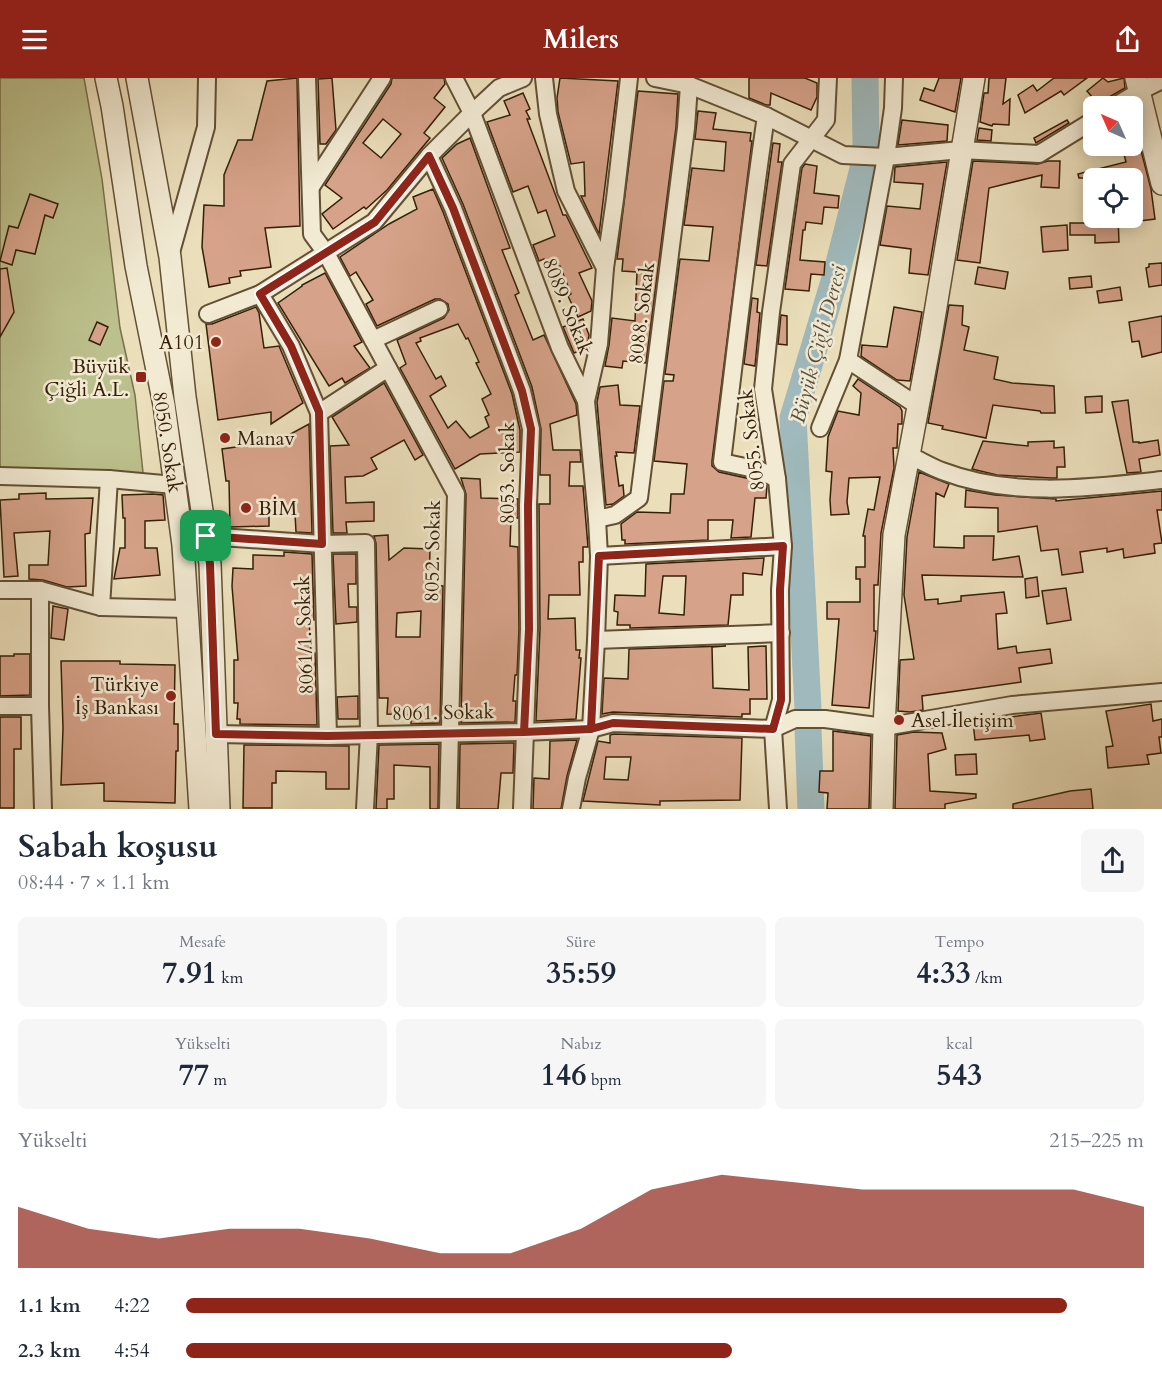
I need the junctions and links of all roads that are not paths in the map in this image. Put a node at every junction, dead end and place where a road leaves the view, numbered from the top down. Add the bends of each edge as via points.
1 (106, 78) edge
2 (137, 78) edge
3 (207, 78) edge
4 (307, 78) edge
5 (382, 78) edge
6 (454, 78) edge
7 (523, 78) edge
8 (544, 78) edge
9 (629, 78) edge
10 (655, 78) edge
11 (828, 78) edge
12 (894, 78) edge
13 (974, 78) edge
14 (1162, 81) edge
15 (689, 85) junction
16 (1138, 85) edge
17 (1126, 96) edge
18 (472, 113) junction
19 (766, 116) junction
20 (1083, 127) edge
21 (812, 139) junction
22 (961, 150) junction
23 (429, 156) junction
24 (883, 156) junction
25 (1162, 184) edge
26 (311, 187) junction
27 (326, 253) junction
28 (170, 257) junction
29 (605, 268) junction
30 (260, 294) junction
31 (439, 309) dead end
32 (208, 314) dead end
33 (373, 340) junction
34 (848, 360) junction
35 (388, 368) junction
36 (586, 401) junction
37 (918, 406) junction
38 (319, 412) junction
39 (820, 428) dead end
40 (909, 455) junction
41 (0, 476) edge
42 (109, 479) junction
43 (777, 479) junction
44 (1162, 480) edge
45 (174, 484) junction
46 (597, 519) junction
47 (206, 536) junction
48 (322, 544) junction
49 (783, 546) junction
50 (599, 556) junction
51 (0, 590) edge
52 (40, 590) junction
53 (101, 607) junction
54 (187, 609) junction
55 (782, 633) junction
56 (596, 640) junction
57 (1162, 692) edge
58 (0, 706) edge
59 (40, 706) junction
60 (884, 727) junction
61 (591, 729) junction
62 (773, 729) junction
63 (524, 732) junction
64 (216, 734) junction
65 (369, 734) junction
66 (451, 734) junction
67 (328, 736) junction
68 (43, 809) edge
69 (200, 809) edge
70 (219, 809) edge
71 (365, 809) edge
72 (448, 809) edge
73 (522, 809) edge
74 (572, 809) edge
75 (778, 809) edge
76 (882, 809) edge

1 - 45 street, 8050. Sokak via 136,267 164,405
2 - 28 street, 8050. Sokak
3 - 28 street via 206,127
4 - 26 street, 8052. Sokak
5 - 26 street
6 - 18 street, 8089. Sokak
7 - 18 street via 500,88
8 - 29 street via 566,191
9 - 29 street
10 - 15 street
11 - 21 street, 8055. Sokak via 826,120
12 - 24 street via 893,108
13 - 22 street
14 - 16 street
15 - 19 street
15 - 46 street, 8088. Sokak via 639,498 615,515
16 - 17 street
16 - 25 street
18 - 23 street
18 - 36 street, 8089. Sokak via 560,348
19 - 21 street
19 - 43 street via 722,462 759,470
20 - 22 street via 1040,154
21 - 24 street via 843,155
21 - 43 street, 8055. Sokak via 792,164 765,363 763,389
22 - 24 street
22 - 37 street
23 - 27 street via 375,222
23 - 63 street, 8053. Sokak via 453,208 522,391 531,429
24 - 34 street
26 - 27 street, 8052. Sokak via 312,234
27 - 30 street
27 - 33 street, 8052. Sokak
28 - 47 street, 8050. Sokak via 185,398
29 - 36 street via 599,344
30 - 32 street
30 - 38 street, 8061/1. Sokak via 291,346
31 - 33 street
33 - 35 street, 8052. Sokak
34 - 37 street
34 - 39 street
35 - 38 street
35 - 66 street, 8052. Sokak via 456,494
36 - 46 street, 8089. Sokak
37 - 40 street
38 - 48 street, 8061/1. Sokak
40 - 44 street via 983,483 1042,490
40 - 60 street via 894,535
41 - 42 street
42 - 45 street
42 - 53 street
43 - 49 street, 8055. Sokak
45 - 54 street, 8050. Sokak
46 - 50 street, 8089. Sokak
47 - 48 street
47 - 64 street, 8050. Sokak
48 - 65 street via 366,543
48 - 67 street, 8061/1. Sokak
49 - 50 street
49 - 55 street, 8055. Sokak
50 - 56 street, 8089. Sokak
51 - 52 street
52 - 53 street
52 - 59 street
53 - 54 street
54 - 69 street, 8050. Sokak
55 - 56 street
55 - 62 street, 8055. Sokak via 781,700
56 - 61 street, 8089. Sokak
57 - 60 street, 8061. Sokak via 993,707
58 - 59 street
59 - 68 street
60 - 62 street, 8061. Sokak via 795,719
60 - 76 street
61 - 62 street, 8061. Sokak via 613,723
61 - 63 street, 8061. Sokak
61 - 74 street, 8089. Sokak
62 - 75 street, 8055. Sokak
63 - 66 street, 8061. Sokak
63 - 73 street, 8053. Sokak
64 - 67 street, 8061. Sokak
64 - 70 street, 8050. Sokak
65 - 66 street, 8061. Sokak
65 - 67 street, 8061. Sokak
65 - 71 street
66 - 72 street, 8052. Sokak

